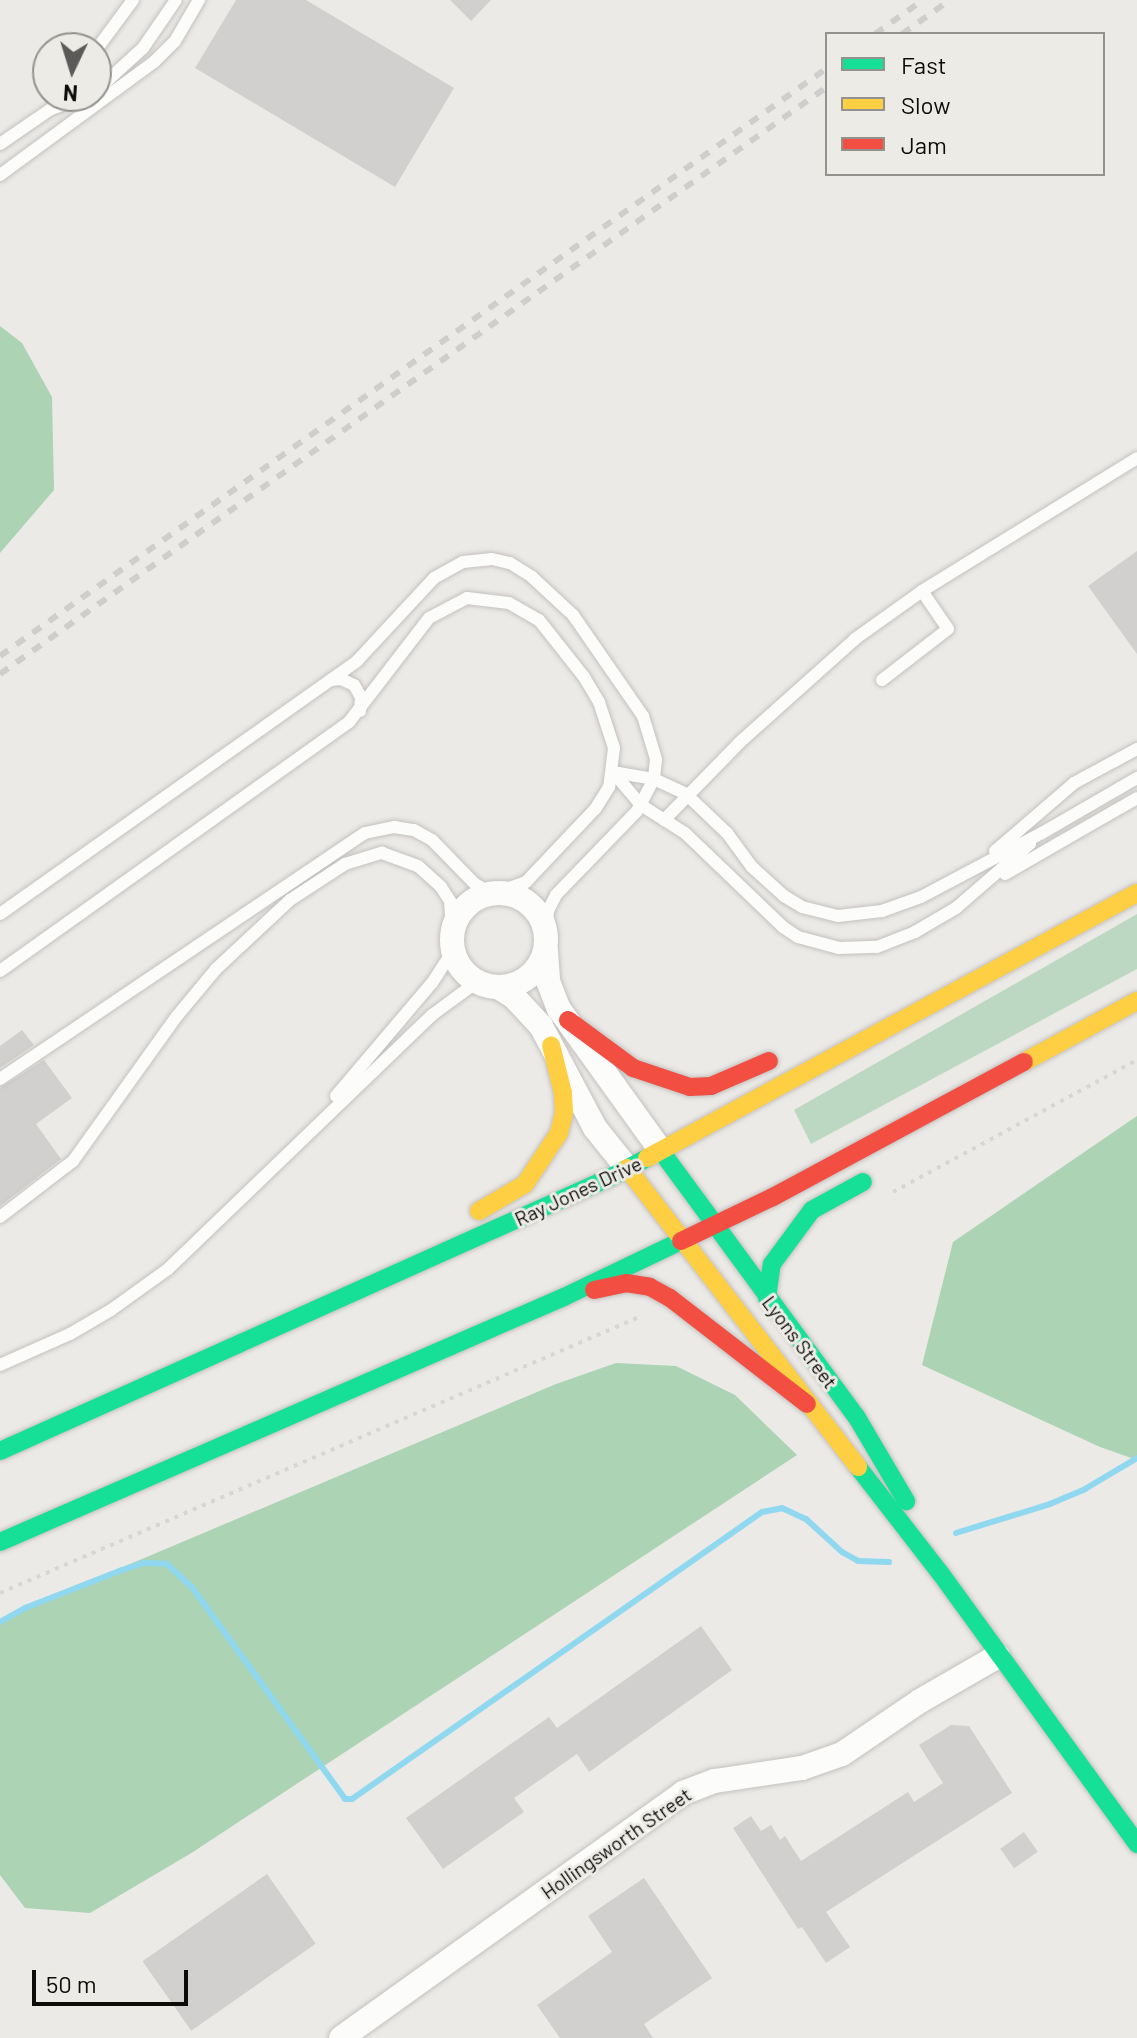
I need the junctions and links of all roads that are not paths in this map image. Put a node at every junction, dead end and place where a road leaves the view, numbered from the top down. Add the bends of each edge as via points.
1 (133, 0) edge
2 (176, 0) edge
3 (199, 0) edge
4 (109, 32) edge
5 (112, 76) edge
6 (46, 112) edge
7 (0, 144) edge
8 (0, 175) edge
9 (1137, 458) edge
10 (922, 591) junction
11 (882, 680) dead end
12 (327, 682) junction
13 (356, 717) junction
14 (1137, 749) edge
15 (613, 772) junction
16 (654, 779) junction
17 (1135, 779) edge
18 (689, 797) junction
19 (1137, 798) edge
20 (641, 805) junction
21 (664, 820) junction
22 (1042, 833) junction
23 (984, 861) junction
24 (981, 889) junction
25 (494, 893) junction
26 (1134, 895) edge
27 (0, 914) edge
28 (1029, 929) dead end
29 (452, 934) junction
30 (546, 941) junction
31 (0, 971) edge
32 (493, 986) junction
33 (1137, 1001) edge
34 (1137, 1013) edge
35 (568, 1020) junction
36 (551, 1045) junction
37 (789, 1051) dead end
38 (1074, 1056) dead end
39 (0, 1079) edge
40 (295, 1144) junction
41 (661, 1151) junction
42 (627, 1168) junction
43 (879, 1174) dead end
44 (0, 1217) edge
45 (462, 1219) dead end
46 (714, 1224) junction
47 (684, 1240) junction
48 (338, 1279) dead end
49 (564, 1297) junction
50 (767, 1298) junction
51 (230, 1349) junction
52 (0, 1365) edge
53 (807, 1404) junction
54 (0, 1451) edge
55 (0, 1542) edge
56 (998, 1656) junction
57 (1063, 1740) junction
58 (1137, 1844) edge
59 (341, 2038) edge

1 - 4 lane
2 - 5 lane via 143,48
3 - 8 lane via 175,41 155,61
6 - 7 lane
9 - 10 lane
10 - 11 lane via 948,629
10 - 18 lane via 804,682
12 - 13 lane via 348,680 359,690 362,704
12 - 16 lane via 362,656 424,587 449,568 478,559 510,563 573,615 643,716 656,759
12 - 27 lane
13 - 15 lane via 429,618 467,598 494,599 539,620 584,677 610,730
13 - 31 lane
14 - 23 lane via 1056,796
15 - 16 lane
15 - 20 lane
15 - 25 lane via 595,809 526,882
16 - 18 lane
16 - 20 lane, Lyons Street
17 - 22 lane
18 - 21 lane
18 - 23 lane via 769,884 819,914 882,911 921,897
19 - 24 lane
20 - 21 lane
20 - 30 lane, Lyons Street via 556,895 548,911
21 - 24 lane via 685,833 783,927 820,945 859,949 896,942
22 - 23 lane
22 - 24 lane
25 - 29 street via 466,905
25 - 30 street via 523,899 535,909
25 - 39 lane via 475,884 432,840 414,830 394,827 365,833
26 - 28 main road
26 - 41 main road, Ray Jones Drive
29 - 32 street via 462,969
29 - 40 lane via 448,958 432,983
29 - 44 lane via 450,901 418,866 382,853 345,864 290,900 216,969 73,1161
30 - 32 street via 535,970 525,979
30 - 35 street, Lyons Street via 548,981
32 - 36 street, Lyons Street via 514,997
32 - 40 lane via 470,987 443,1006
33 - 46 main road
34 - 38 main road
35 - 37 main road via 633,1068 690,1087 711,1086
35 - 41 street, Lyons Street
36 - 42 street, Lyons Street via 595,1128
36 - 45 main road via 563,1093 559,1133 525,1184
40 - 52 lane via 195,1246 141,1290 70,1334
41 - 42 main road, Ray Jones Drive
41 - 46 main road, Lyons Street
42 - 47 main road, Lyons Street
42 - 51 main road, Ray Jones Drive
43 - 50 main road via 812,1210 772,1264
46 - 47 main road
46 - 50 main road, Lyons Street
47 - 49 main road
47 - 53 main road, Lyons Street
48 - 51 main road via 296,1298
49 - 53 main road via 626,1283 650,1287
49 - 55 main road
50 - 57 main road, Lyons Street via 856,1416 916,1518 1032,1683
51 - 54 main road, Ray Jones Drive
53 - 56 main road, Lyons Street via 941,1574
56 - 57 main road, Lyons Street
56 - 59 street, Hollingsworth Street via 842,1754 802,1768 715,1781 683,1793
57 - 58 main road, Lyons Street

